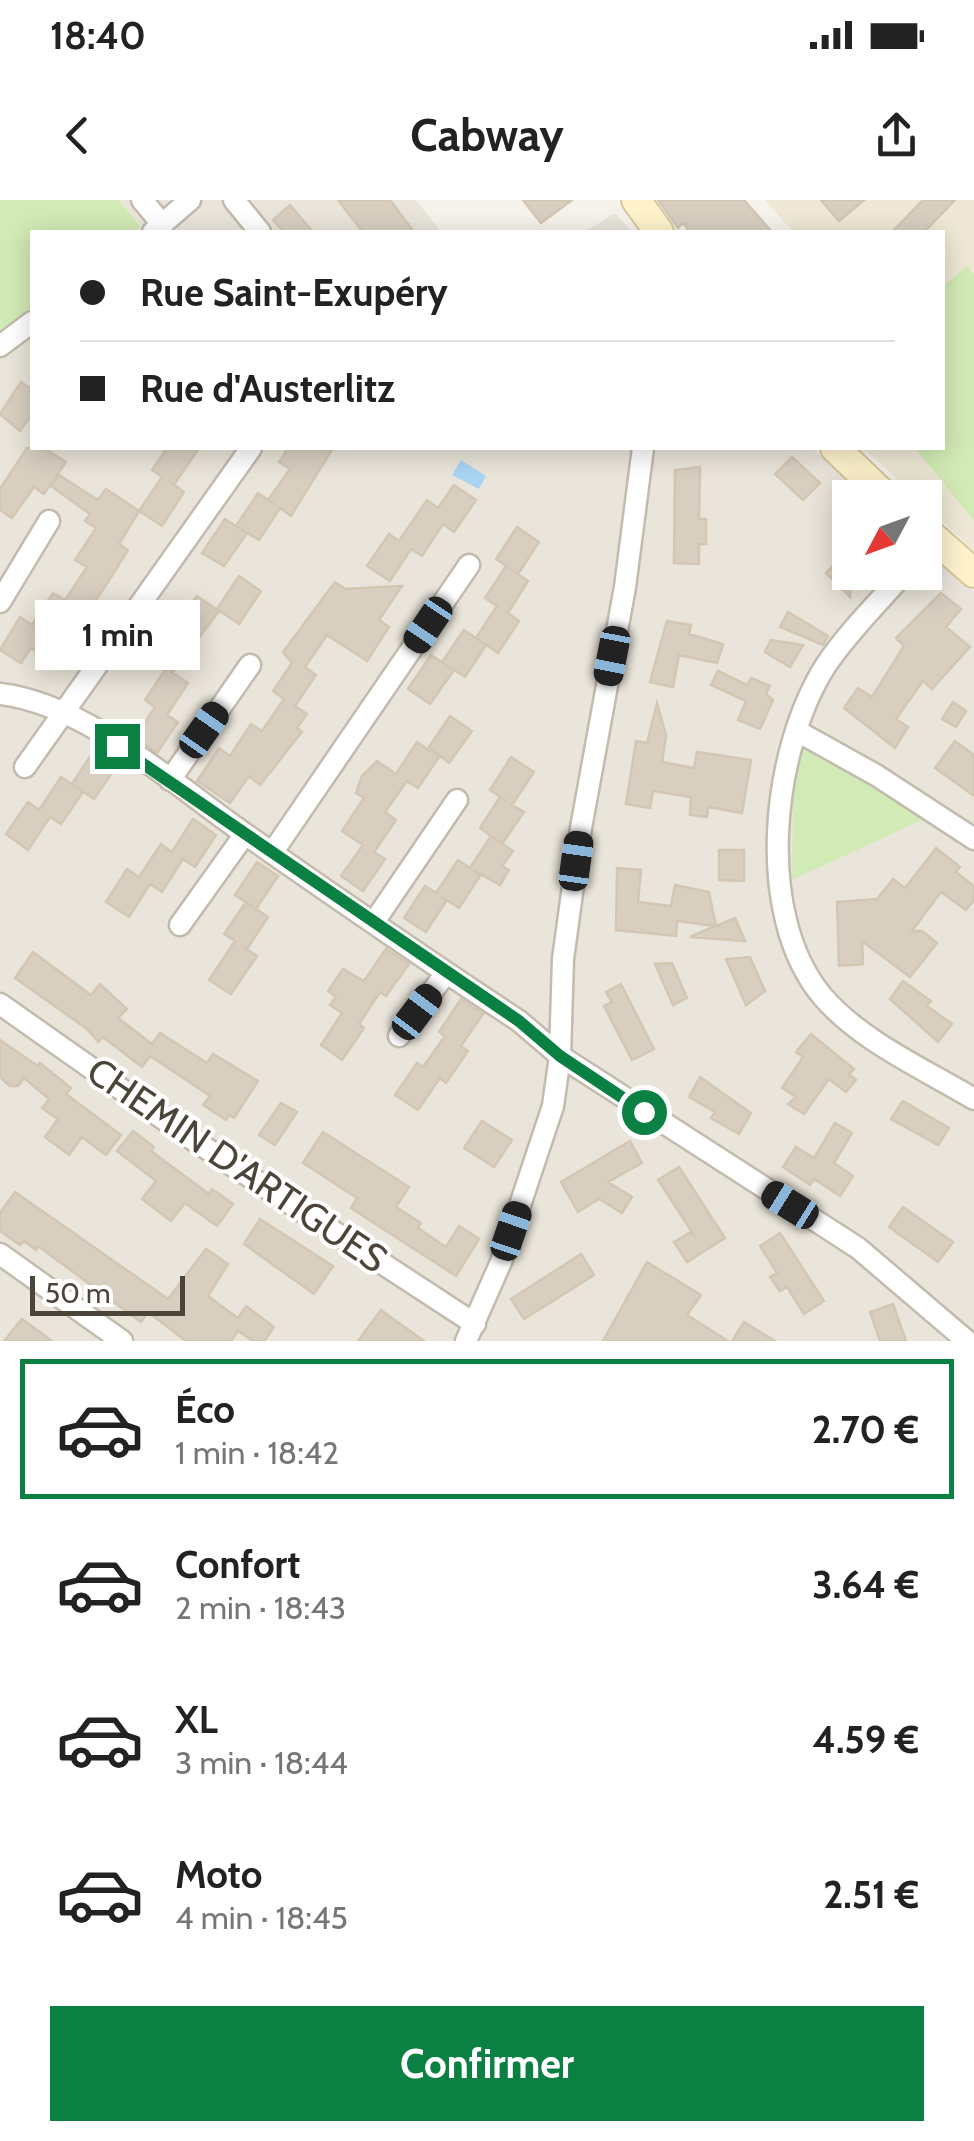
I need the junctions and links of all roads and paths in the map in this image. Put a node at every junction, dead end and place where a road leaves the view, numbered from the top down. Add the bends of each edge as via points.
1 (142, 200) edge
2 (190, 200) edge
3 (234, 200) edge
4 (636, 200) edge
5 (158, 229) edge
6 (258, 230) edge
7 (658, 230) edge
8 (30, 324) edge
9 (0, 346) edge
10 (249, 450) edge
11 (644, 450) edge
12 (836, 450) edge
13 (868, 480) edge
14 (49, 521) dead end
15 (942, 550) edge
16 (469, 566) dead end
17 (974, 573) edge
18 (890, 590) edge
19 (0, 602) edge
20 (250, 664) dead end
21 (0, 694) edge
22 (64, 711) junction
23 (797, 732) junction
24 (25, 767) dead end
25 (170, 780) junction
26 (456, 800) dead end
27 (245, 834) junction
28 (974, 839) edge
29 (272, 853) junction
30 (374, 922) junction
31 (180, 925) dead end
32 (446, 973) junction
33 (0, 1004) edge
34 (399, 1036) dead end
35 (560, 1056) junction
36 (974, 1099) edge
37 (0, 1254) edge
38 (470, 1332) edge
39 (122, 1341) edge
40 (968, 1341) edge

1 - 5 street
2 - 5 street
3 - 6 street
4 - 7 main road
8 - 9 street
10 - 22 street
11 - 35 street via 578,847 563,959
12 - 13 main road
14 - 19 street
15 - 17 main road
16 - 29 street
18 - 23 street via 825,667
20 - 25 street
21 - 22 street
22 - 24 street
22 - 25 street
23 - 28 street
23 - 36 street via 781,803 778,884 796,956 826,1000 866,1035
25 - 27 street
26 - 30 street
27 - 29 street
27 - 31 street
29 - 30 street
30 - 32 street
32 - 34 street
32 - 35 street
33 - 38 street, CHEMIN D'ARTIGUES
35 - 38 street via 552,1106 501,1262
35 - 40 street via 858,1248
37 - 39 street

